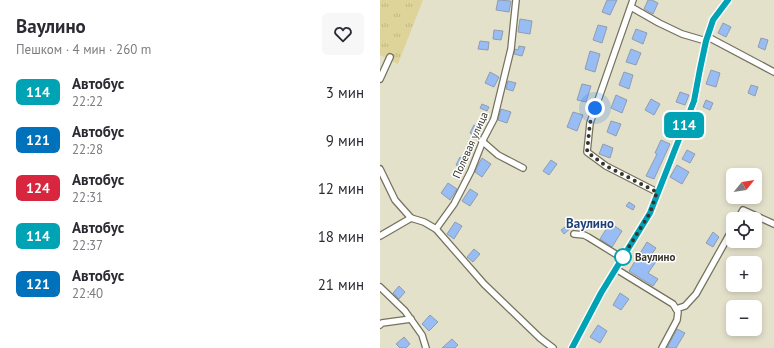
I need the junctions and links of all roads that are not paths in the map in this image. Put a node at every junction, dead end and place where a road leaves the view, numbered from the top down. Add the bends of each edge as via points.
1 (516, 0) edge
2 (633, 0) edge
3 (728, 0) edge
4 (631, 7) junction
5 (707, 39) junction
6 (390, 57) dead end
7 (774, 72) edge
8 (380, 79) edge
9 (482, 141) junction
10 (523, 168) dead end
11 (380, 169) edge
12 (657, 192) junction
13 (411, 218) junction
14 (762, 219) edge
15 (774, 224) edge
16 (436, 229) junction
17 (574, 234) dead end
18 (380, 236) edge
19 (726, 240) edge
20 (622, 258) junction
21 (616, 269) junction
22 (380, 287) edge
23 (676, 309) junction
24 (411, 319) junction
25 (380, 325) edge
26 (426, 348) edge
27 (553, 348) edge
28 (572, 348) edge
29 (662, 348) edge

1 - 9 street, Полевая улица via 506,70 494,119
2 - 4 street
3 - 5 street via 713,20
4 - 5 street via 682,34
4 - 12 street via 590,123 587,152 606,166
5 - 7 street
5 - 12 street via 694,101
6 - 8 street
9 - 10 street via 498,155
9 - 16 street, Полевая улица via 471,171 454,204
11 - 13 street via 395,200
12 - 20 street via 650,213
13 - 16 street
13 - 18 street
14 - 15 street
16 - 27 street via 484,284
17 - 20 street via 584,235
19 - 23 street via 696,294 685,306
20 - 21 street
21 - 23 street via 673,304
21 - 28 street
22 - 24 street
23 - 29 street via 677,320
24 - 25 street
24 - 26 street via 422,335

